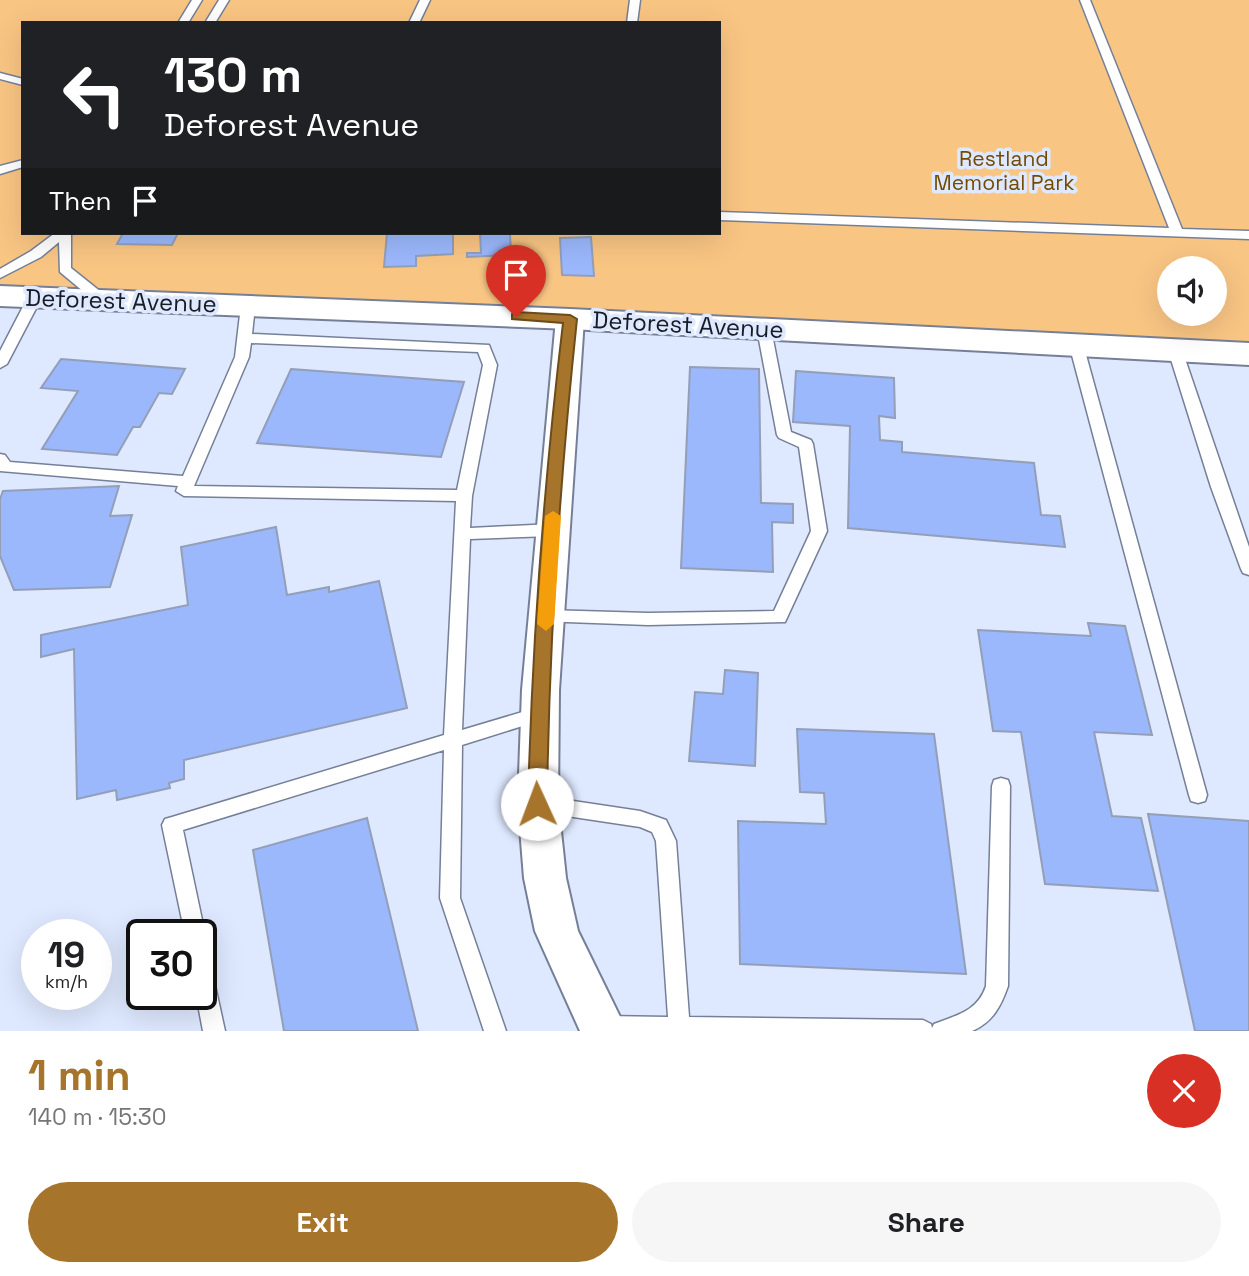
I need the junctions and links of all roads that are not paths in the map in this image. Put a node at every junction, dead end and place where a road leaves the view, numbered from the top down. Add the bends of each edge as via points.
1 (197, 0) edge
2 (224, 0) edge
3 (425, 0) edge
4 (635, 0) edge
5 (1085, 0) edge
6 (184, 21) edge
7 (211, 21) edge
8 (415, 21) edge
9 (632, 21) edge
10 (0, 75) edge
11 (21, 81) edge
12 (21, 164) edge
13 (0, 170) edge
14 (721, 216) edge
15 (1177, 232) junction
16 (61, 235) edge
17 (64, 235) edge
18 (1249, 235) edge
19 (0, 274) edge
20 (0, 296) edge
21 (35, 297) junction
22 (101, 299) junction
23 (570, 319) junction
24 (246, 322) junction
25 (764, 329) junction
26 (1076, 344) junction
27 (1175, 350) junction
28 (1249, 354) edge
29 (0, 364) edge
30 (0, 459) edge
31 (188, 482) junction
32 (464, 496) junction
33 (552, 530) junction
34 (462, 534) junction
35 (1249, 569) edge
36 (546, 616) junction
37 (539, 714) junction
38 (453, 743) junction
39 (1001, 786) dead end
40 (1198, 795) dead end
41 (537, 804) junction
42 (192, 919) edge
43 (210, 1010) edge
44 (679, 1027) junction
45 (603, 1028) edge
46 (214, 1031) edge
47 (495, 1031) edge
48 (923, 1031) edge
49 (942, 1031) edge

1 - 6 lane
2 - 7 lane
3 - 8 lane
4 - 9 lane
5 - 15 lane
10 - 11 lane
12 - 13 lane
14 - 15 lane
15 - 18 lane
16 - 19 lane
17 - 22 lane via 65,269
20 - 21 street, Deforest Avenue
21 - 22 street, Deforest Avenue
21 - 29 lane
22 - 24 street, Deforest Avenue
23 - 24 street, Deforest Avenue
23 - 25 street, Deforest Avenue
23 - 33 street
24 - 31 lane via 242,357
24 - 32 lane via 484,348 490,365
25 - 26 street, Deforest Avenue
25 - 36 lane via 784,435 806,444 819,531 779,617
26 - 27 street, Deforest Avenue
26 - 40 lane
27 - 28 street, Deforest Avenue
27 - 35 lane
30 - 31 lane via 5,467
31 - 32 lane via 184,491
32 - 34 lane
33 - 34 lane
33 - 36 street
34 - 38 lane
36 - 37 street
37 - 38 lane
37 - 41 street
38 - 42 lane via 172,825
38 - 47 lane via 450,898
39 - 49 lane via 997,986 992,1006 966,1025
41 - 44 lane via 640,819 659,826 666,841
41 - 45 street via 552,916 571,969
43 - 46 lane
44 - 45 lane
44 - 48 lane

